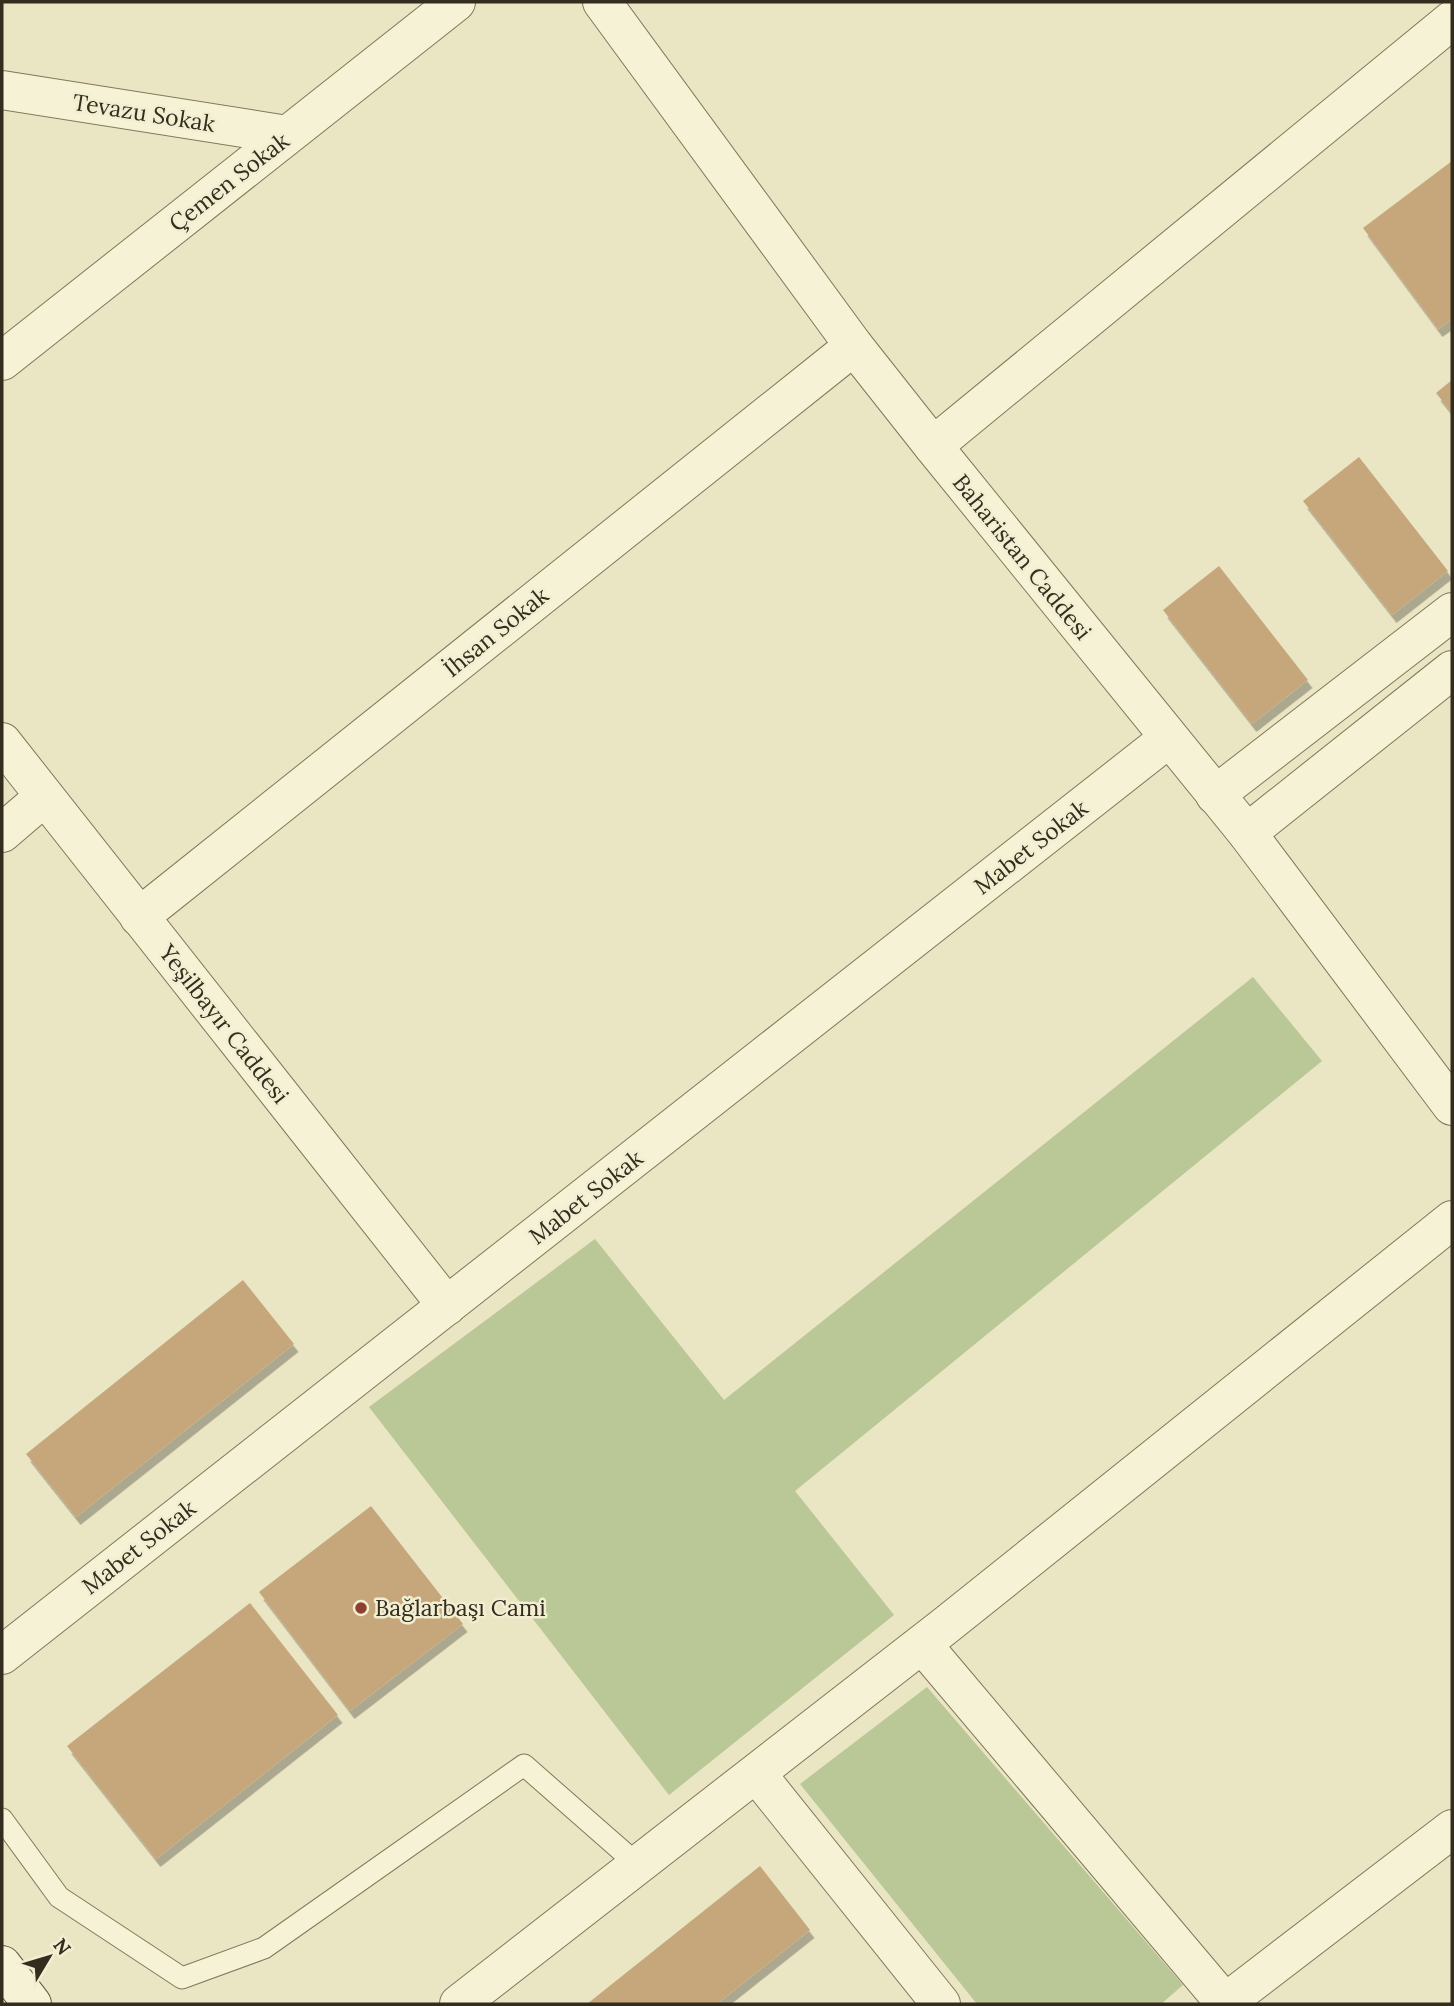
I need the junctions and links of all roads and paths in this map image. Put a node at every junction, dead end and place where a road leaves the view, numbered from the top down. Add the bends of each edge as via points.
1 (456, 2) edge
2 (602, 2) edge
3 (1452, 20) edge
4 (2, 90) edge
5 (287, 135) junction
6 (854, 346) junction
7 (2, 361) edge
8 (933, 446) junction
9 (1452, 612) edge
10 (1452, 670) edge
11 (1169, 738) junction
12 (2, 742) edge
13 (1215, 795) junction
14 (44, 797) junction
15 (2, 833) edge
16 (1247, 833) junction
17 (139, 917) junction
18 (1452, 1106) edge
19 (1452, 1220) edge
20 (447, 1306) junction
21 (922, 1644) junction
22 (2, 1655) edge
23 (756, 1773) junction
24 (2, 1819) edge
25 (1452, 1829) edge
26 (638, 1865) junction
27 (2, 1965) edge
28 (32, 2004) edge
29 (459, 2004) edge
30 (941, 2004) edge
31 (1225, 2004) edge

1 - 5 street, Çemen Sokak
2 - 6 street, Baharistan Caddesi
3 - 8 street
4 - 5 street, Tevazu Sokak
5 - 7 street, Çemen Sokak
6 - 8 street, Baharistan Caddesi
6 - 17 street, İhsan Sokak
8 - 11 street, Baharistan Caddesi
9 - 13 street
10 - 16 street
11 - 13 street, Baharistan Caddesi
11 - 20 street, Mabet Sokak
12 - 14 street, Yeşilbayır Caddesi
13 - 16 street, Baharistan Caddesi
14 - 15 street
14 - 17 street, Yeşilbayır Caddesi
16 - 18 street, Baharistan Caddesi
17 - 20 street, Yeşilbayır Caddesi
19 - 21 street
20 - 22 street, Mabet Sokak
21 - 23 street
21 - 31 street
23 - 26 street
23 - 30 street
24 - 26 lane via 59,1897 182,1978 264,1948 524,1765
25 - 31 street
26 - 29 street
27 - 28 street

